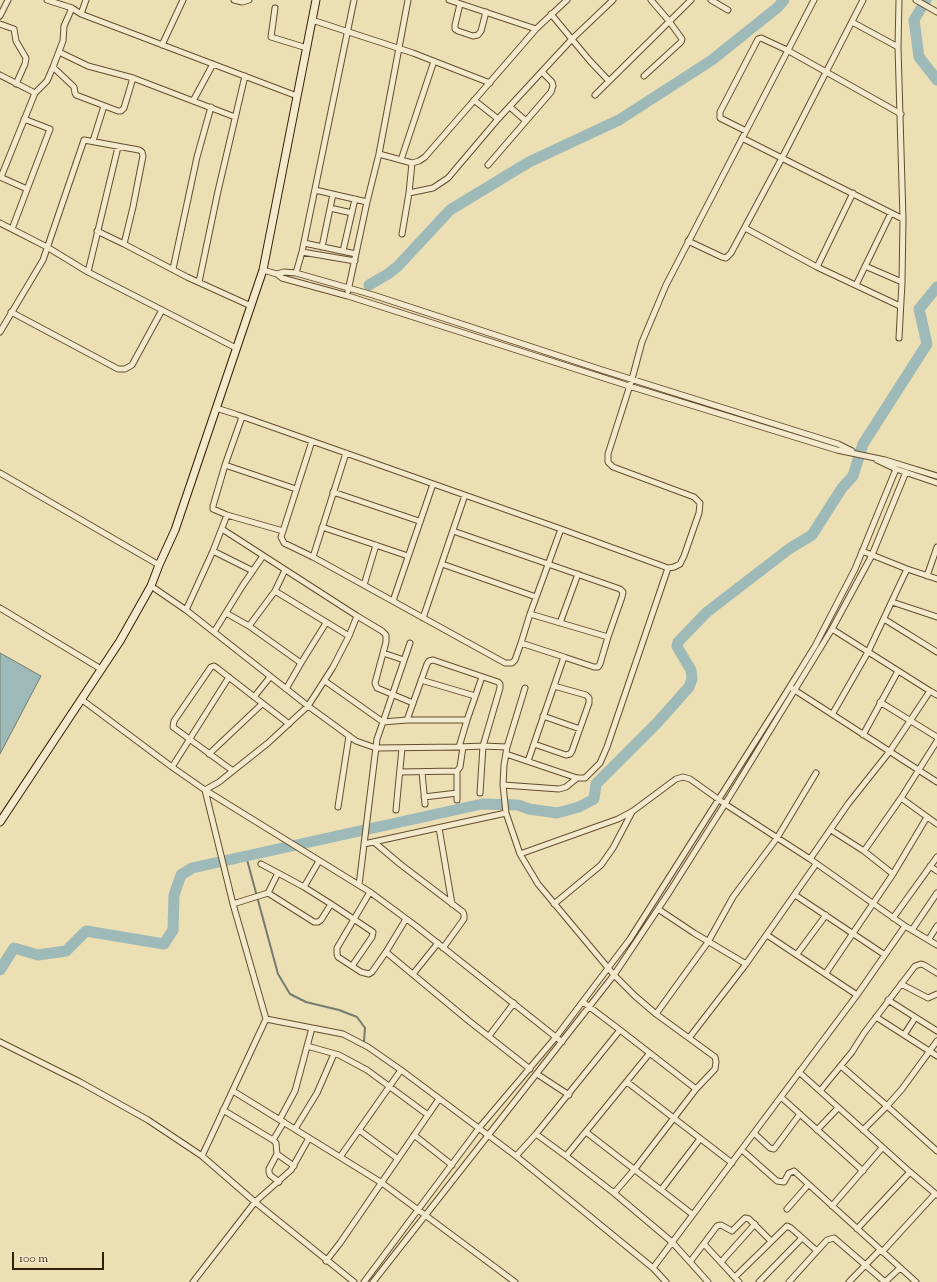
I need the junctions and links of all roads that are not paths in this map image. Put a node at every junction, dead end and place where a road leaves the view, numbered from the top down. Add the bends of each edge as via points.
1 (8, 0) edge
2 (47, 0) edge
3 (86, 0) edge
4 (183, 0) edge
5 (234, 0) edge
6 (249, 0) edge
7 (316, 0) edge
8 (354, 0) edge
9 (408, 0) edge
10 (449, 0) edge
11 (567, 0) edge
12 (613, 0) edge
13 (651, 0) edge
14 (691, 0) edge
15 (711, 0) edge
16 (814, 0) edge
17 (863, 0) edge
18 (899, 0) edge
19 (917, 0) edge
20 (460, 4) junction
21 (72, 8) junction
22 (275, 8) dead end
23 (728, 10) dead end
24 (486, 12) junction
25 (937, 12) edge
26 (80, 14) junction
27 (551, 14) junction
28 (0, 16) edge
29 (312, 20) junction
30 (669, 20) junction
31 (852, 22) junction
32 (0, 24) edge
33 (536, 29) junction
34 (348, 31) junction
35 (572, 39) junction
36 (162, 45) junction
37 (898, 47) junction
38 (307, 48) junction
39 (398, 48) junction
40 (787, 50) junction
41 (59, 52) junction
42 (434, 61) junction
43 (212, 64) junction
44 (53, 67) junction
45 (542, 72) junction
46 (826, 72) junction
47 (0, 75) edge
48 (245, 76) junction
49 (644, 76) dead end
50 (133, 78) junction
51 (609, 81) junction
52 (490, 83) junction
53 (16, 84) junction
54 (35, 93) junction
55 (595, 95) dead end
56 (297, 96) junction
57 (474, 100) junction
58 (193, 101) junction
59 (104, 106) junction
60 (210, 107) junction
61 (510, 107) junction
62 (900, 114) junction
63 (235, 117) junction
64 (24, 119) junction
65 (498, 120) junction
66 (526, 122) junction
67 (746, 130) junction
68 (742, 138) junction
69 (93, 141) junction
70 (118, 147) junction
71 (379, 154) junction
72 (782, 158) junction
73 (401, 160) junction
74 (412, 163) junction
75 (488, 165) dead end
76 (0, 177) edge
77 (27, 189) junction
78 (315, 190) junction
79 (409, 193) junction
80 (853, 193) junction
81 (333, 194) junction
82 (355, 199) junction
83 (367, 202) junction
84 (330, 208) junction
85 (352, 212) junction
86 (891, 213) junction
87 (903, 219) junction
88 (0, 223) edge
89 (745, 228) junction
90 (12, 229) junction
91 (97, 231) junction
92 (402, 234) dead end
93 (688, 241) junction
94 (304, 243) junction
95 (124, 244) junction
96 (47, 247) junction
97 (322, 247) junction
98 (343, 251) junction
99 (302, 252) junction
100 (356, 254) junction
101 (355, 261) junction
102 (865, 266) junction
103 (817, 267) junction
104 (173, 269) junction
105 (263, 270) junction
106 (88, 272) junction
107 (296, 273) junction
108 (277, 274) junction
109 (199, 282) junction
110 (902, 282) junction
111 (856, 285) junction
112 (349, 288) junction
113 (348, 296) junction
114 (251, 306) junction
115 (900, 306) junction
116 (162, 310) junction
117 (11, 312) junction
118 (0, 332) edge
119 (899, 338) dead end
120 (236, 348) junction
121 (632, 379) junction
122 (629, 386) junction
123 (216, 408) junction
124 (238, 415) junction
125 (312, 441) junction
126 (346, 453) junction
127 (856, 453) junction
128 (874, 458) junction
129 (225, 465) junction
130 (896, 469) junction
131 (906, 472) junction
132 (0, 473) edge
133 (937, 476) edge
134 (937, 482) edge
135 (433, 484) junction
136 (296, 489) junction
137 (333, 492) junction
138 (465, 495) junction
139 (227, 515) junction
140 (419, 521) junction
141 (322, 527) junction
142 (561, 528) junction
143 (222, 529) junction
144 (283, 531) junction
145 (453, 531) junction
146 (376, 545) junction
147 (937, 547) edge
148 (213, 551) junction
149 (862, 551) junction
150 (872, 555) junction
151 (264, 556) junction
152 (408, 556) junction
153 (313, 557) junction
154 (442, 564) junction
155 (548, 564) junction
156 (159, 566) junction
157 (668, 568) junction
158 (907, 569) junction
159 (285, 570) junction
160 (253, 571) junction
161 (578, 574) junction
162 (927, 576) junction
163 (937, 579) edge
164 (364, 585) junction
165 (151, 586) junction
166 (275, 591) junction
167 (536, 597) junction
168 (393, 601) junction
169 (892, 602) junction
170 (0, 608) edge
171 (186, 610) junction
172 (226, 613) junction
173 (530, 614) junction
174 (357, 616) junction
175 (937, 617) edge
176 (423, 618) junction
177 (884, 619) junction
178 (560, 622) junction
179 (326, 623) junction
180 (249, 626) junction
181 (832, 629) junction
182 (214, 632) junction
183 (349, 636) junction
184 (608, 637) junction
185 (410, 643) dead end
186 (521, 643) junction
187 (868, 652) junction
188 (937, 652) edge
189 (383, 653) junction
190 (564, 657) junction
191 (404, 660) junction
192 (301, 663) junction
193 (101, 669) junction
194 (898, 671) junction
195 (229, 677) junction
196 (270, 677) junction
197 (482, 677) junction
198 (421, 680) junction
199 (325, 681) junction
200 (554, 686) junction
201 (790, 686) junction
202 (525, 688) dead end
203 (286, 689) junction
204 (795, 690) junction
205 (930, 691) junction
206 (392, 695) junction
207 (937, 695) edge
208 (475, 696) junction
209 (254, 697) junction
210 (81, 699) junction
211 (880, 702) junction
212 (262, 704) junction
213 (413, 704) junction
214 (308, 706) junction
215 (833, 713) junction
216 (543, 716) junction
217 (407, 720) junction
218 (467, 720) junction
219 (910, 721) junction
220 (383, 722) junction
221 (288, 724) junction
222 (580, 729) junction
223 (863, 735) junction
224 (349, 736) junction
225 (937, 737) edge
226 (190, 740) junction
227 (937, 741) edge
228 (534, 744) junction
229 (483, 746) junction
230 (461, 747) junction
231 (507, 747) junction
232 (376, 748) junction
233 (402, 748) junction
234 (890, 751) junction
235 (209, 754) junction
236 (506, 754) junction
237 (528, 761) junction
238 (172, 768) junction
239 (919, 770) junction
240 (232, 771) junction
241 (457, 771) junction
242 (400, 772) junction
243 (422, 772) junction
244 (816, 773) dead end
245 (577, 778) junction
246 (937, 782) edge
247 (504, 787) junction
248 (206, 790) junction
249 (480, 792) dead end
250 (457, 793) junction
251 (424, 797) junction
252 (901, 798) junction
253 (719, 799) junction
254 (457, 800) dead end
255 (425, 804) dead end
256 (725, 804) junction
257 (338, 807) dead end
258 (396, 810) dead end
259 (506, 811) junction
260 (633, 811) junction
261 (927, 817) junction
262 (0, 822) edge
263 (937, 824) edge
264 (439, 828) junction
265 (830, 830) junction
266 (777, 838) junction
267 (374, 842) junction
268 (364, 844) junction
269 (864, 850) junction
270 (520, 854) junction
271 (937, 857) edge
272 (810, 858) junction
273 (319, 861) junction
274 (261, 864) dead end
275 (816, 864) junction
276 (930, 866) junction
277 (937, 871) edge
278 (278, 873) junction
279 (893, 874) junction
280 (359, 885) junction
281 (304, 887) junction
282 (370, 892) junction
283 (266, 893) junction
284 (937, 893) edge
285 (795, 895) junction
286 (873, 902) junction
287 (233, 904) junction
288 (331, 904) junction
289 (452, 904) junction
290 (554, 904) junction
291 (658, 909) junction
292 (826, 916) junction
293 (893, 918) junction
294 (354, 919) junction
295 (406, 919) junction
296 (906, 926) junction
297 (937, 926) edge
298 (912, 930) junction
299 (853, 933) junction
300 (767, 935) junction
301 (928, 939) junction
302 (708, 942) junction
303 (438, 943) junction
304 (937, 945) edge
305 (443, 948) junction
306 (386, 952) junction
307 (797, 954) junction
308 (885, 955) junction
309 (746, 964) junction
310 (352, 966) junction
311 (608, 969) junction
312 (937, 973) edge
313 (413, 974) junction
314 (826, 974) junction
315 (614, 975) junction
316 (901, 984) junction
317 (937, 994) edge
318 (857, 995) junction
319 (888, 1000) junction
320 (583, 1002) junction
321 (514, 1003) junction
322 (589, 1007) junction
323 (656, 1014) junction
324 (876, 1017) junction
325 (915, 1018) junction
326 (266, 1019) junction
327 (312, 1028) junction
328 (620, 1030) junction
329 (937, 1031) edge
330 (904, 1035) junction
331 (489, 1036) junction
332 (556, 1036) junction
333 (689, 1038) junction
334 (937, 1041) edge
335 (0, 1042) edge
336 (562, 1042) junction
337 (307, 1046) junction
338 (930, 1051) junction
339 (334, 1054) junction
340 (650, 1054) junction
341 (937, 1056) edge
342 (841, 1066) junction
343 (530, 1069) junction
344 (401, 1070) junction
345 (799, 1072) junction
346 (537, 1074) junction
347 (627, 1082) junction
348 (390, 1086) junction
349 (696, 1089) junction
350 (232, 1091) junction
351 (820, 1091) junction
352 (569, 1095) junction
353 (781, 1097) junction
354 (439, 1098) junction
355 (887, 1106) junction
356 (838, 1108) junction
357 (223, 1110) junction
358 (428, 1114) junction
359 (800, 1114) junction
360 (674, 1119) junction
361 (282, 1120) junction
362 (479, 1128) junction
363 (295, 1129) junction
364 (360, 1130) junction
365 (817, 1130) junction
366 (863, 1130) junction
367 (586, 1132) junction
368 (754, 1133) junction
369 (536, 1134) junction
370 (414, 1135) junction
371 (488, 1135) junction
372 (309, 1138) junction
373 (700, 1139) junction
374 (273, 1140) junction
375 (882, 1148) junction
376 (742, 1150) junction
377 (937, 1151) edge
378 (277, 1154) junction
379 (202, 1156) junction
380 (516, 1156) junction
381 (566, 1156) junction
382 (340, 1157) junction
383 (398, 1159) junction
384 (732, 1163) junction
385 (452, 1165) junction
386 (294, 1166) junction
387 (634, 1170) junction
388 (863, 1171) junction
389 (910, 1172) junction
390 (279, 1182) junction
391 (382, 1183) junction
392 (808, 1185) junction
393 (661, 1190) junction
394 (614, 1193) junction
395 (936, 1195) edge
396 (255, 1202) junction
397 (832, 1206) junction
398 (787, 1209) dead end
399 (417, 1210) junction
400 (692, 1214) junction
401 (425, 1216) junction
402 (755, 1224) junction
403 (857, 1229) junction
404 (802, 1238) junction
405 (771, 1241) junction
406 (672, 1242) junction
407 (704, 1244) junction
408 (817, 1251) junction
409 (881, 1251) junction
410 (326, 1261) junction
411 (690, 1262) junction
412 (721, 1262) junction
413 (865, 1265) junction
414 (653, 1268) junction
415 (900, 1268) junction
416 (735, 1277) junction
417 (193, 1282) edge
418 (354, 1282) edge
419 (364, 1282) edge
420 (373, 1282) edge
421 (515, 1282) edge
422 (666, 1282) edge
423 (708, 1282) edge
424 (739, 1282) edge
425 (759, 1282) edge
426 (789, 1282) edge
427 (849, 1282) edge
428 (885, 1282) edge
429 (916, 1282) edge

1 - 28 street
2 - 21 street
3 - 26 street
4 - 36 street
5 - 6 street
7 - 29 main road
8 - 34 street
9 - 39 street
10 - 20 street
11 - 27 street
12 - 35 street
13 - 30 street
14 - 30 street
15 - 23 street
16 - 40 street
17 - 31 street
18 - 37 street
19 - 25 street
20 - 24 street
20 - 24 street via 455,29 473,36 481,31
21 - 26 street
21 - 41 street via 64,26
22 - 38 street via 271,37
24 - 33 street
26 - 36 street
27 - 33 street
27 - 35 street
29 - 34 street
29 - 38 main road
30 - 49 street via 682,36 681,42
30 - 51 street
31 - 37 street
31 - 46 street
32 - 53 street via 14,29 16,41 26,58
33 - 52 street
34 - 39 street
34 - 78 street
35 - 45 street
35 - 51 street
36 - 43 street
37 - 62 street
38 - 56 main road
39 - 42 street
39 - 71 street
40 - 46 street
40 - 67 street
40 - 67 street via 764,38 758,39 720,112 720,118
41 - 44 street
41 - 50 street via 88,66
42 - 52 street
42 - 73 street
43 - 48 street
43 - 58 street
44 - 54 street via 43,86
44 - 59 street via 74,86 76,95
45 - 61 street
45 - 66 street via 552,82 552,89
46 - 62 street
46 - 72 street
47 - 53 street
48 - 56 street
48 - 63 street
50 - 58 street
50 - 59 street via 122,110 118,112
51 - 55 street
52 - 57 street
53 - 54 street
54 - 64 street
56 - 105 main road
57 - 65 street
57 - 74 street via 425,157
58 - 60 street
59 - 69 street
60 - 63 street
60 - 104 street
61 - 65 street
61 - 66 street
62 - 87 street
63 - 109 street
64 - 76 street
64 - 77 street via 50,129
65 - 79 street via 444,182 433,188
66 - 75 street
67 - 68 street
68 - 72 street
68 - 93 street
69 - 70 street
69 - 96 street via 84,140
70 - 91 street
70 - 95 street via 138,150 143,156
71 - 73 street
71 - 83 street
72 - 80 street
72 - 89 street
73 - 74 street
74 - 79 street
76 - 77 street
77 - 90 street
78 - 81 street
78 - 94 street
79 - 92 street
80 - 86 street
80 - 103 street
81 - 82 street
81 - 84 street
82 - 83 street
82 - 85 street
83 - 100 street
84 - 85 street
84 - 97 street
85 - 98 street
86 - 87 street
86 - 102 street
87 - 110 street
88 - 90 street
89 - 93 street via 732,253 726,258
89 - 103 street
90 - 96 street
91 - 95 street
91 - 106 street
93 - 121 street via 653,314
94 - 97 street
94 - 99 street
95 - 104 street
96 - 106 street
96 - 117 street via 40,267
97 - 98 street
98 - 100 street
99 - 101 street
99 - 107 street
100 - 101 street
101 - 112 street
102 - 110 street
102 - 111 street
103 - 111 street
104 - 109 street
105 - 108 street
105 - 114 main road
106 - 116 street
107 - 108 street
107 - 112 street
108 - 113 street via 282,278
109 - 114 street
110 - 115 street
111 - 115 street
112 - 113 street
112 - 121 street
113 - 122 street
114 - 120 main road
115 - 119 street
116 - 117 street via 132,365 125,369 118,369
116 - 120 street
117 - 118 street
120 - 123 main road
121 - 122 street
121 - 127 street via 838,444
122 - 127 street via 837,450
122 - 157 street via 608,454 608,462 613,467 694,497 700,502 684,556 680,564
123 - 124 street
123 - 156 main road via 175,530
124 - 125 street
124 - 129 street
125 - 126 street
125 - 136 street
126 - 135 street
126 - 137 street
127 - 128 street
128 - 130 street
128 - 133 street
129 - 136 street
129 - 139 street via 212,506 216,512
130 - 131 street
130 - 149 street
131 - 134 street
131 - 150 street
132 - 156 street
135 - 138 street
135 - 140 street
136 - 144 street
137 - 140 street
137 - 141 street
138 - 142 street
138 - 145 street
139 - 143 street
139 - 144 street
140 - 152 street
141 - 146 street
141 - 153 street
142 - 155 street
142 - 157 street
143 - 148 street
143 - 151 street
144 - 153 street via 284,543
145 - 154 street
145 - 155 street
146 - 152 street
146 - 164 street
147 - 162 street
148 - 160 street
148 - 171 street
149 - 150 street
149 - 201 street via 818,639
150 - 158 street
150 - 181 street
151 - 159 street
151 - 160 street
152 - 168 street
153 - 164 street
154 - 167 street
154 - 176 street
155 - 161 street
155 - 167 street
156 - 165 main road
157 - 245 street via 607,747 600,762 590,774 585,778
158 - 162 street
158 - 169 street
159 - 166 street
159 - 174 street
160 - 172 street
161 - 178 street
161 - 184 street via 623,592
162 - 163 street
164 - 168 street
165 - 171 street
165 - 193 main road
166 - 179 street
166 - 180 street
167 - 173 street
168 - 176 street
169 - 175 street
169 - 177 street
170 - 193 street
171 - 182 street
172 - 180 street
172 - 182 street
173 - 178 street
173 - 186 street
174 - 183 street
174 - 189 street via 386,635
176 - 186 street via 505,663 512,663 515,660
177 - 187 street
177 - 188 street
178 - 184 street
179 - 183 street
179 - 192 street
180 - 192 street
181 - 187 street
181 - 204 street
182 - 196 street
183 - 199 street
184 - 190 street via 598,667
185 - 191 street
186 - 190 street
187 - 194 street
187 - 215 street
189 - 191 street
189 - 206 street via 375,683 377,688
190 - 200 street
191 - 206 street
192 - 203 street
193 - 210 main road
194 - 205 street
194 - 211 street
195 - 209 street
195 - 226 street
195 - 226 street via 217,668 211,667 174,721 173,727
196 - 203 street
196 - 209 street
197 - 198 street via 432,660 427,664
197 - 208 street
197 - 229 street via 500,684
198 - 208 street
198 - 213 street
199 - 214 street
199 - 220 street
200 - 216 street
200 - 222 street via 589,698
201 - 204 street
201 - 253 street
202 - 231 street
203 - 214 street
204 - 215 street
204 - 256 street
205 - 207 street
205 - 219 street
206 - 213 street
206 - 220 street
208 - 218 street
209 - 212 street
210 - 238 street
210 - 262 main road
211 - 219 street
211 - 223 street
212 - 221 street
212 - 235 street
213 - 217 street
214 - 221 street
214 - 224 street
215 - 223 street
216 - 222 street
216 - 228 street
217 - 218 street
217 - 220 street
218 - 230 street
219 - 225 street
219 - 234 street
220 - 232 street
221 - 240 street
222 - 228 street via 570,754 566,755
223 - 234 street
224 - 232 street
224 - 257 street
226 - 235 street
226 - 238 street
227 - 239 street
228 - 237 street
229 - 230 street
229 - 231 street
229 - 249 street
230 - 233 street
230 - 241 street via 460,766
231 - 236 street
232 - 233 street
232 - 268 street
233 - 242 street
234 - 239 street
234 - 265 street
235 - 240 street
236 - 237 street
236 - 247 street
237 - 245 street
238 - 248 street
239 - 246 street
239 - 252 street
240 - 248 street
241 - 243 street
241 - 250 street
242 - 243 street
242 - 258 street
243 - 251 street
244 - 266 street
245 - 247 street via 559,789
247 - 259 street
248 - 273 street
248 - 287 street
250 - 251 street
250 - 254 street
251 - 255 street
252 - 261 street
252 - 269 street
253 - 256 street
253 - 260 street via 683,777 676,779
253 - 311 street via 630,939
256 - 266 street
256 - 291 street
259 - 264 street
259 - 270 street
260 - 270 street via 618,819
260 - 290 street via 601,865
261 - 263 street
261 - 279 street
264 - 267 street
264 - 289 street
265 - 269 street
265 - 272 street
266 - 272 street
266 - 302 street via 733,897
267 - 268 street
267 - 289 street
268 - 280 street
269 - 279 street
270 - 290 street via 533,878
271 - 276 street
272 - 275 street
273 - 280 street
273 - 281 street
274 - 278 street
275 - 285 street
275 - 286 street
276 - 277 street
276 - 293 street
278 - 281 street
278 - 283 street
279 - 286 street
280 - 282 street
281 - 288 street
282 - 294 street
282 - 295 street
283 - 287 street
283 - 288 street via 314,922 321,920
284 - 298 street
285 - 292 street
285 - 300 street
286 - 293 street
286 - 299 street
287 - 326 street
288 - 294 street
289 - 305 street via 464,915
290 - 311 street
291 - 302 street
291 - 315 street
292 - 299 street
292 - 307 street
293 - 296 street
294 - 310 street via 336,951 338,957
294 - 310 street via 373,934
295 - 303 street
295 - 306 street
296 - 298 street
296 - 308 street
297 - 301 street
298 - 301 street
299 - 308 street
299 - 314 street
300 - 307 street
300 - 309 street
301 - 304 street
302 - 309 street
302 - 323 street
303 - 305 street
303 - 313 street
305 - 321 street
306 - 310 street via 369,974
306 - 313 street
307 - 314 street
308 - 318 street
309 - 333 street
311 - 315 street
311 - 320 street
312 - 316 street via 918,964
313 - 331 street
314 - 318 street
315 - 322 street
315 - 323 street
316 - 317 street via 928,998
316 - 319 street
318 - 345 street
319 - 324 street
319 - 325 street
320 - 322 street
320 - 332 street
321 - 331 street
321 - 332 street
322 - 328 street
322 - 336 street
323 - 333 street
324 - 330 street
324 - 342 street
325 - 329 street
325 - 330 street
326 - 327 street
326 - 350 street
327 - 337 street
327 - 344 street via 343,1034
328 - 340 street
328 - 352 street
330 - 338 street
331 - 343 street
332 - 336 street
332 - 343 street
333 - 349 street via 712,1054 716,1062 715,1069
334 - 338 street
335 - 379 street via 148,1120
336 - 346 street
337 - 339 street
337 - 361 street via 295,1091
338 - 341 street
338 - 355 street
339 - 348 street via 367,1070
339 - 363 street via 317,1093
340 - 347 street
340 - 349 street
342 - 351 street
342 - 355 street
343 - 362 street
344 - 348 street
344 - 354 street
345 - 351 street
345 - 353 street
346 - 352 street
346 - 371 street
347 - 360 street
347 - 367 street
348 - 358 street
348 - 364 street
349 - 360 street
350 - 357 street
350 - 361 street
351 - 356 street
352 - 369 street
353 - 359 street
353 - 368 street
354 - 358 street
354 - 362 street
355 - 366 street
355 - 377 street
356 - 365 street
356 - 366 street
357 - 374 street
357 - 379 street
358 - 370 street
359 - 365 street
359 - 368 street via 774,1149
360 - 373 street
360 - 387 street
361 - 363 street
361 - 374 street
362 - 371 street
362 - 385 street
363 - 372 street
364 - 382 street
364 - 383 street
365 - 388 street
366 - 375 street
367 - 381 street
367 - 387 street
368 - 376 street
369 - 380 street
369 - 381 street
370 - 383 street
370 - 385 street
371 - 380 street
371 - 401 street
372 - 382 street
372 - 386 street
373 - 384 street
373 - 393 street
374 - 378 street via 276,1143
375 - 388 street
375 - 389 street
376 - 384 street
376 - 392 street via 775,1180 784,1182 788,1173 794,1171
378 - 386 street
378 - 390 street via 269,1172
379 - 396 street
380 - 414 street
381 - 394 street
382 - 391 street
383 - 391 street
384 - 400 street
385 - 399 street
386 - 390 street
387 - 393 street
387 - 394 street
388 - 397 street
389 - 395 street
389 - 403 street
390 - 396 street
391 - 399 street
391 - 410 street
392 - 397 street
392 - 398 street
393 - 400 street
394 - 406 street
395 - 409 street
396 - 410 street
396 - 417 street
397 - 403 street
399 - 401 street
399 - 419 street
400 - 406 street
401 - 420 street
401 - 421 street
402 - 405 street
402 - 407 street via 745,1218 732,1231 719,1225
402 - 412 street
403 - 409 street
404 - 405 street via 787,1226
404 - 408 street
404 - 425 street
405 - 416 street
406 - 411 street
406 - 414 street
407 - 411 street
407 - 412 street
408 - 413 street via 827,1240 834,1238
408 - 426 street
409 - 413 street
409 - 415 street
410 - 418 street
411 - 423 street
412 - 416 street
413 - 427 street
413 - 428 street
414 - 422 street
415 - 428 street
415 - 429 street
416 - 424 street

